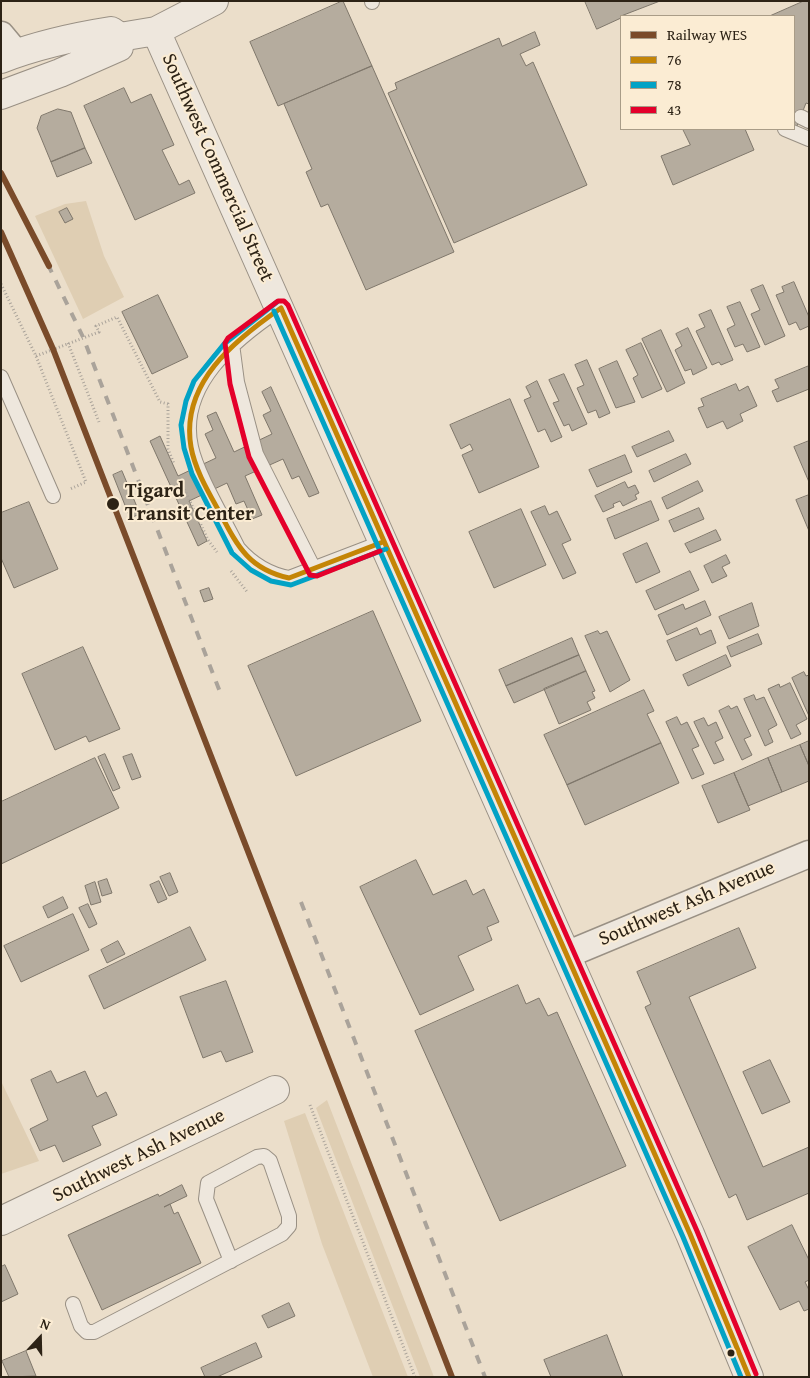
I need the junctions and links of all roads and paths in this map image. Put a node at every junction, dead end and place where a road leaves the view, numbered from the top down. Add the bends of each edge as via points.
1 (214, 1) edge
2 (156, 31) junction
3 (120, 37) junction
4 (6, 49) edge
5 (1, 96) edge
6 (787, 130) edge
7 (809, 139) edge
8 (1, 284) edge
9 (281, 308) junction
10 (68, 344) junction
11 (232, 344) junction
12 (36, 356) junction
13 (1, 377) edge
14 (168, 404) dead end
15 (99, 422) dead end
16 (53, 496) joint
17 (383, 542) junction
18 (314, 569) junction
19 (809, 854) edge
20 (566, 955) junction
21 (275, 1090) dead end
22 (310, 1105) dead end
23 (1, 1221) edge
24 (230, 1261) junction
25 (73, 1304) dead end
26 (415, 1377) edge
27 (749, 1377) edge

1 - 2 street
2 - 3 street
2 - 9 street, Southwest Commercial Street
3 - 4 street via 112,31
3 - 5 street via 119,47
6 - 7 lane
8 - 12 path
9 - 11 lane
9 - 17 street, Southwest Commercial Street
10 - 12 path
10 - 14 path via 99,332 96,326 117,317 160,402
10 - 15 path
11 - 18 lane via 237,382 256,454
11 - 18 lane via 204,378 194,398 188,431 191,449 245,557 273,575 289,578
12 - 16 path via 86,482
13 - 16 lane
17 - 18 lane
17 - 20 street, Southwest Commercial Street
19 - 20 street, Southwest Ash Avenue
20 - 27 street, Southwest Commercial Street via 690,1234
21 - 23 street, Southwest Ash Avenue
22 - 26 path
24 - 24 lane via 282,1234 289,1226 289,1216 270,1161 264,1156 208,1183 206,1198
24 - 25 lane via 94,1332 87,1332 82,1326

